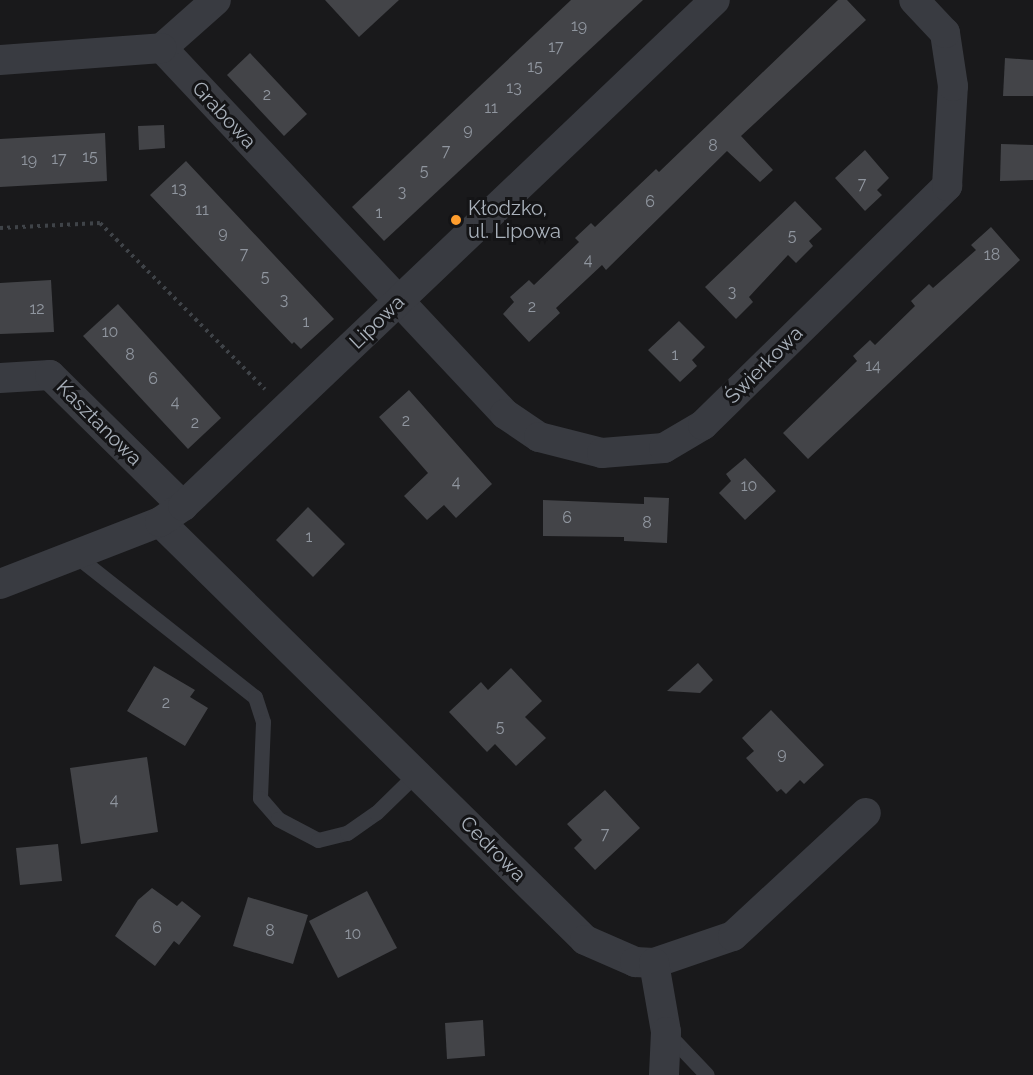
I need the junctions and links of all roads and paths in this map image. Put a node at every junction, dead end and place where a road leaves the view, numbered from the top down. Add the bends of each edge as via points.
1 (216, 0) edge
2 (715, 0) edge
3 (914, 0) edge
4 (162, 48) junction
5 (0, 60) edge
6 (0, 228) edge
7 (398, 301) junction
8 (0, 378) edge
9 (286, 411) junction
10 (171, 514) junction
11 (75, 555) junction
12 (0, 584) edge
13 (416, 774) junction
14 (866, 813) dead end
15 (654, 963) junction
16 (666, 1032) junction
17 (664, 1075) edge
18 (707, 1075) edge

1 - 4 street
2 - 7 street, Lipowa
3 - 7 street, Świerkowa via 945,33 953,86 947,186 693,431 664,448 602,453 539,437 506,414
4 - 5 street
4 - 7 street, Grabowa
6 - 9 path via 100,223
7 - 9 street, Lipowa
8 - 10 street, Kasztanowa via 50,375
9 - 10 street, Lipowa
10 - 11 street, Lipowa
10 - 13 street, Cedrowa
11 - 12 street, Lipowa
11 - 13 lane via 255,697 263,722 260,798 278,819 318,840 347,833 376,813
13 - 15 street, Cedrowa via 585,940 634,962
14 - 15 street, Cedrowa via 733,936
15 - 16 street
16 - 17 street
16 - 18 lane

